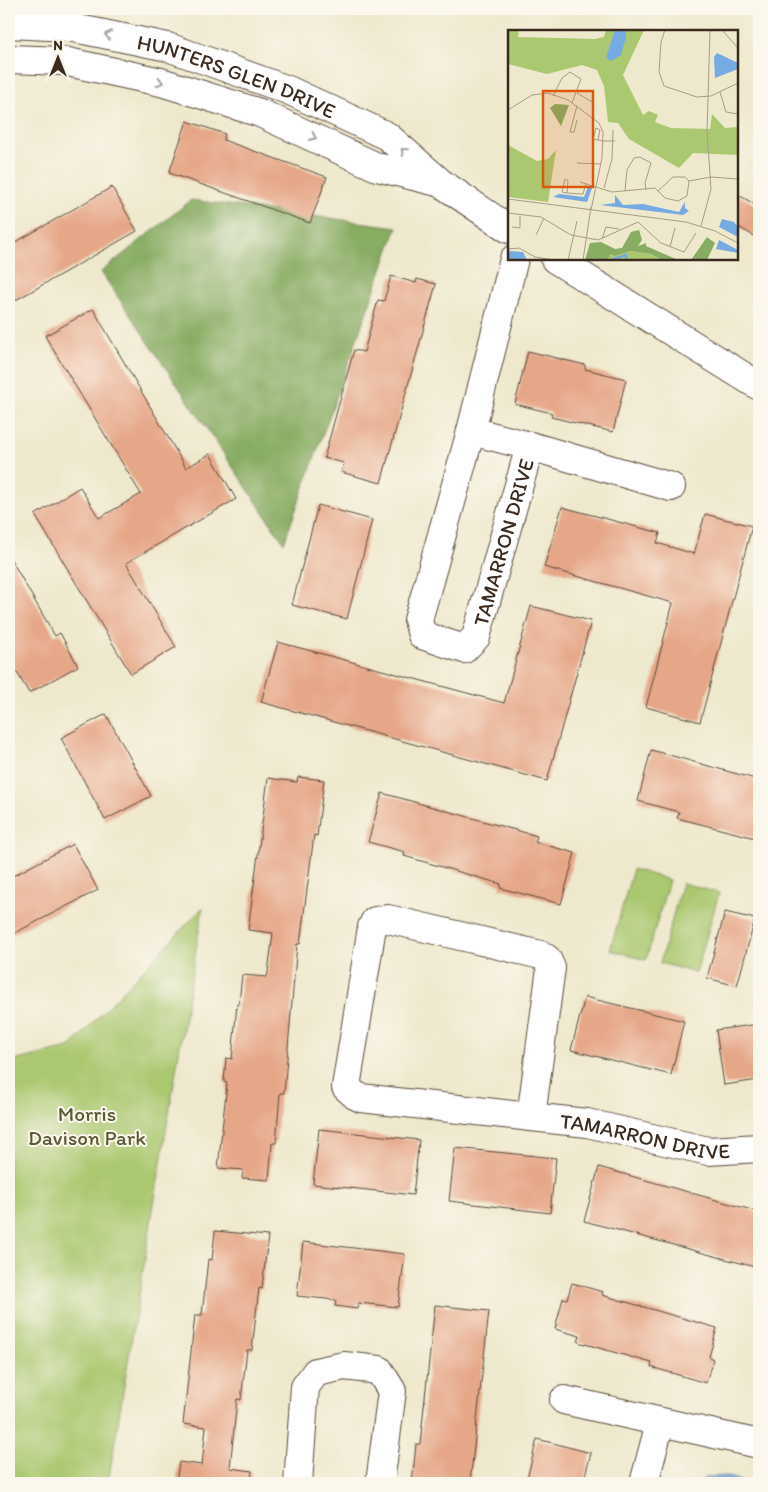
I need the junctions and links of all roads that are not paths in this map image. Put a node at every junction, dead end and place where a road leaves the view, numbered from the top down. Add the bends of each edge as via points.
1 (9, 24) edge
2 (9, 59) edge
3 (441, 182) junction
4 (508, 228) edge
5 (514, 260) edge
6 (557, 260) edge
7 (759, 386) edge
8 (471, 431) junction
9 (530, 446) junction
10 (671, 487) dead end
11 (531, 1117) junction
12 (759, 1148) edge
13 (564, 1400) dead end
14 (660, 1423) junction
15 (759, 1444) edge
16 (298, 1483) edge
17 (380, 1483) edge
18 (644, 1483) edge

3 -> 1 street, HUNTERS GLEN DRIVE via 387,136 288,90 168,47 69,27
2 -> 3 street, HUNTERS GLEN DRIVE via 62,61 161,82 260,113 377,167
3 - 4 street, HUNTERS GLEN DRIVE
5 - 8 street, TAMARRON DRIVE
6 - 7 street
8 - 9 street, TAMARRON DRIVE
8 - 9 street, TAMARRON DRIVE via 418,620 422,635 464,649 476,637
9 - 10 street, TAMARRON DRIVE
11 - 11 street, TAMARRON DRIVE via 361,1098 346,1087 375,921 388,919 547,959 551,968
11 - 12 street, TAMARRON DRIVE via 587,1122 708,1151
13 - 14 street
14 - 15 street
14 - 18 street
16 - 17 street via 305,1388 316,1372 344,1366 379,1370 392,1391

